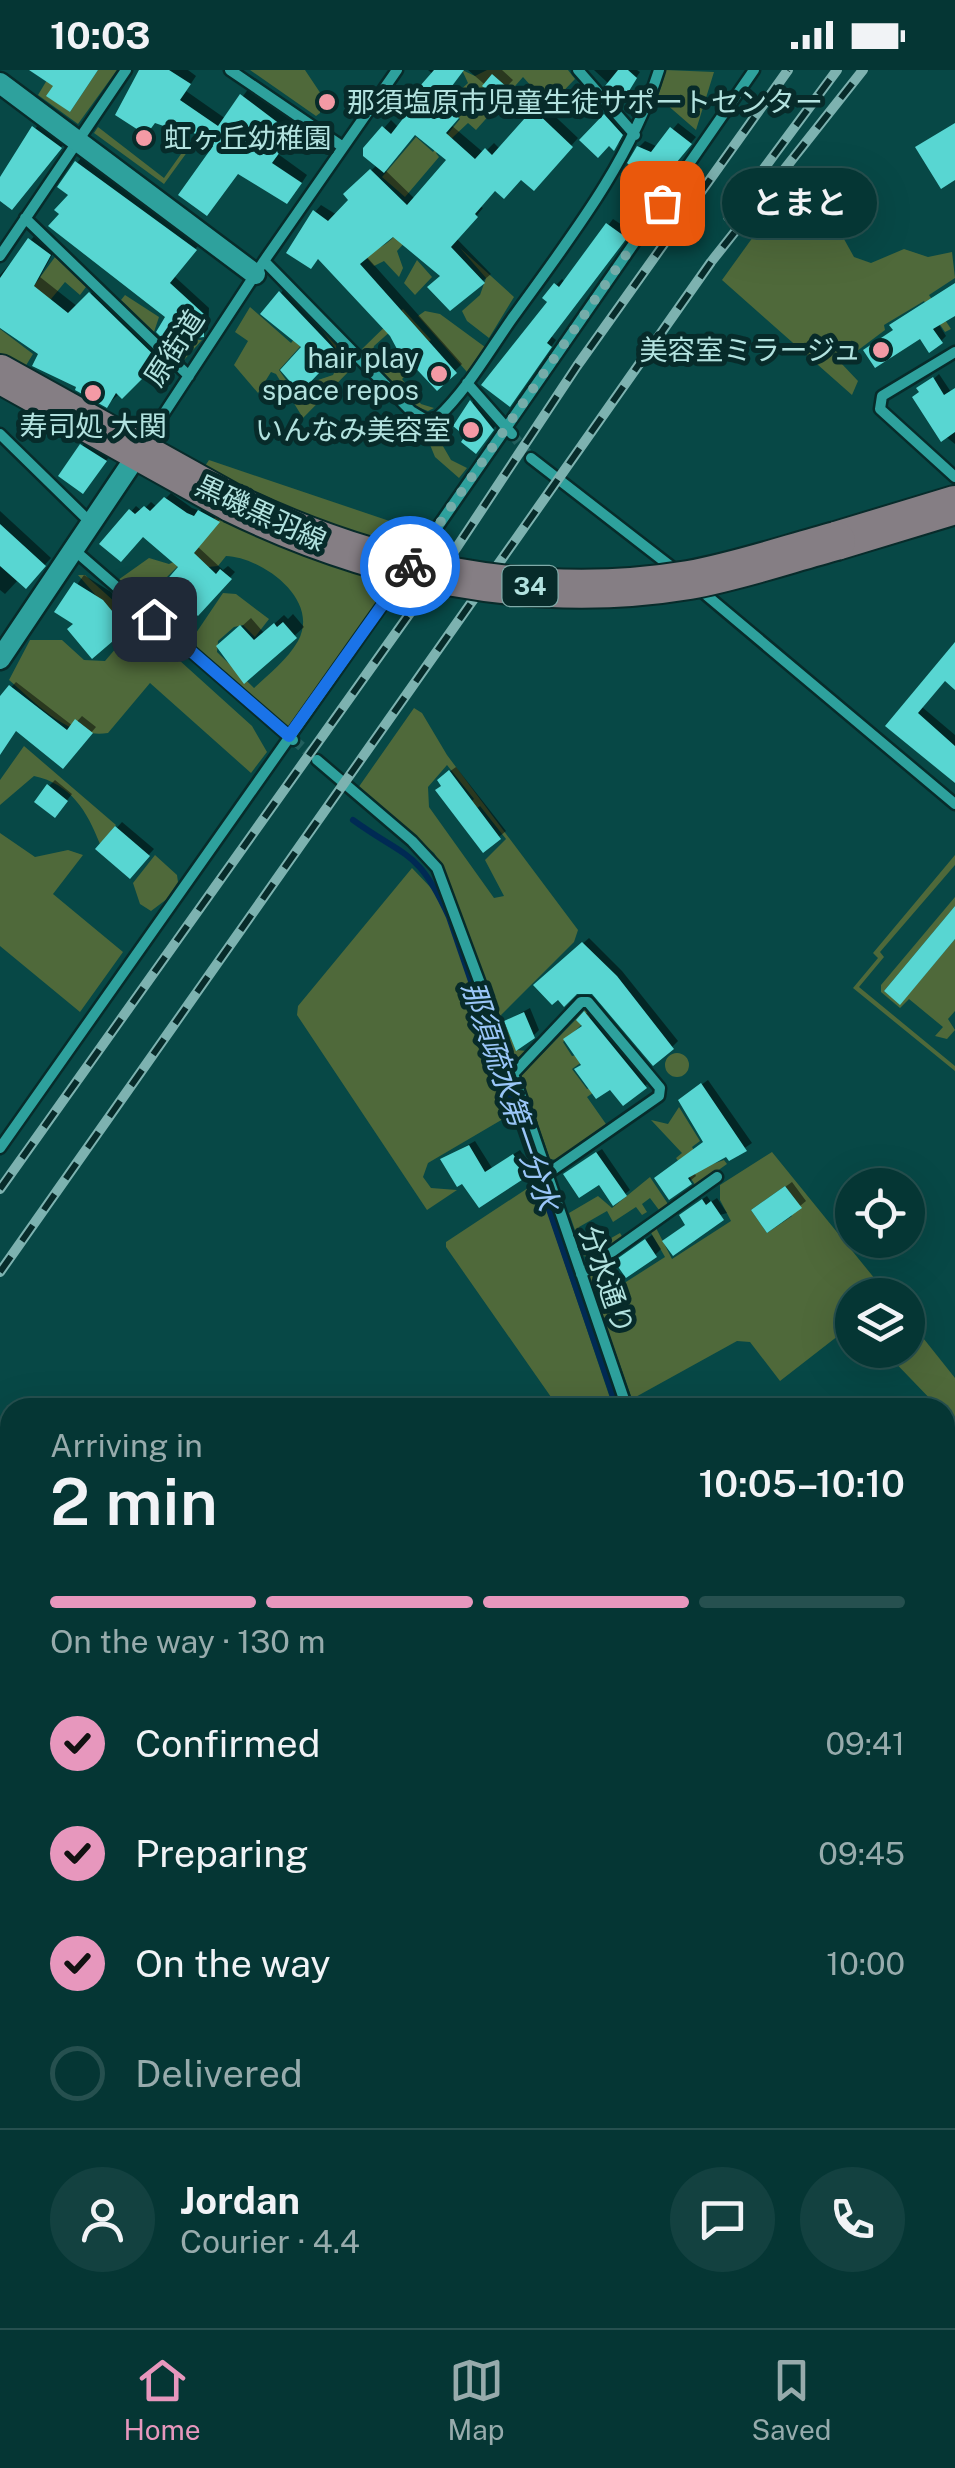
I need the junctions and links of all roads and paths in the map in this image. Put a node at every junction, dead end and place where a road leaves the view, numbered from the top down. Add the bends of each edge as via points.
1 (126, 70) edge
2 (230, 70) edge
3 (397, 70) edge
4 (578, 70) edge
5 (658, 70) edge
6 (754, 70) edge
7 (0, 83) edge
8 (635, 135) junction
9 (78, 140) junction
10 (343, 147) junction
11 (25, 218) junction
12 (0, 256) edge
13 (259, 268) junction
14 (955, 352) edge
15 (0, 374) edge
16 (189, 376) junction
17 (467, 383) junction
18 (510, 431) junction
19 (0, 434) edge
20 (139, 452) junction
21 (531, 458) tunnel mouth
22 (955, 477) edge
23 (955, 505) edge
24 (91, 523) junction
25 (73, 549) junction
26 (0, 659) edge
27 (291, 738) junction
28 (317, 760) tunnel mouth
29 (955, 804) edge
30 (513, 1074) junction
31 (0, 1148) edge
32 (547, 1174) junction
33 (717, 1176) dead end
34 (581, 1274) junction
35 (624, 1398) edge

1 - 9 street
2 - 10 street
3 - 10 street, 原街道
4 - 8 street
5 - 8 street
6 - 18 street
7 - 9 street
8 - 17 street
9 - 11 street
9 - 13 street
10 - 13 street, 原街道
11 - 12 street
11 - 16 street
13 - 16 street, 原街道
13 - 17 street via 418,416 438,418
14 - 22 street via 882,396 880,409
15 - 20 main road, 黒磯黒羽線 / 34
16 - 20 street, 原街道
17 - 18 street
18 - 27 street
19 - 24 street
20 - 23 main road, 黒磯黒羽線 / 34, bridge via 281,526 380,562 528,586 616,588 688,580
20 - 24 street, 原街道
21 - 29 street
24 - 25 street, 原街道
25 - 26 street, 原街道
25 - 27 street
27 - 31 street
28 - 30 street, 分水通り via 437,868
30 - 32 street, 分水通り
30 - 32 street via 588,1002 660,1088 659,1096
32 - 34 street, 分水通り
33 - 34 street
34 - 35 street, 分水通り

